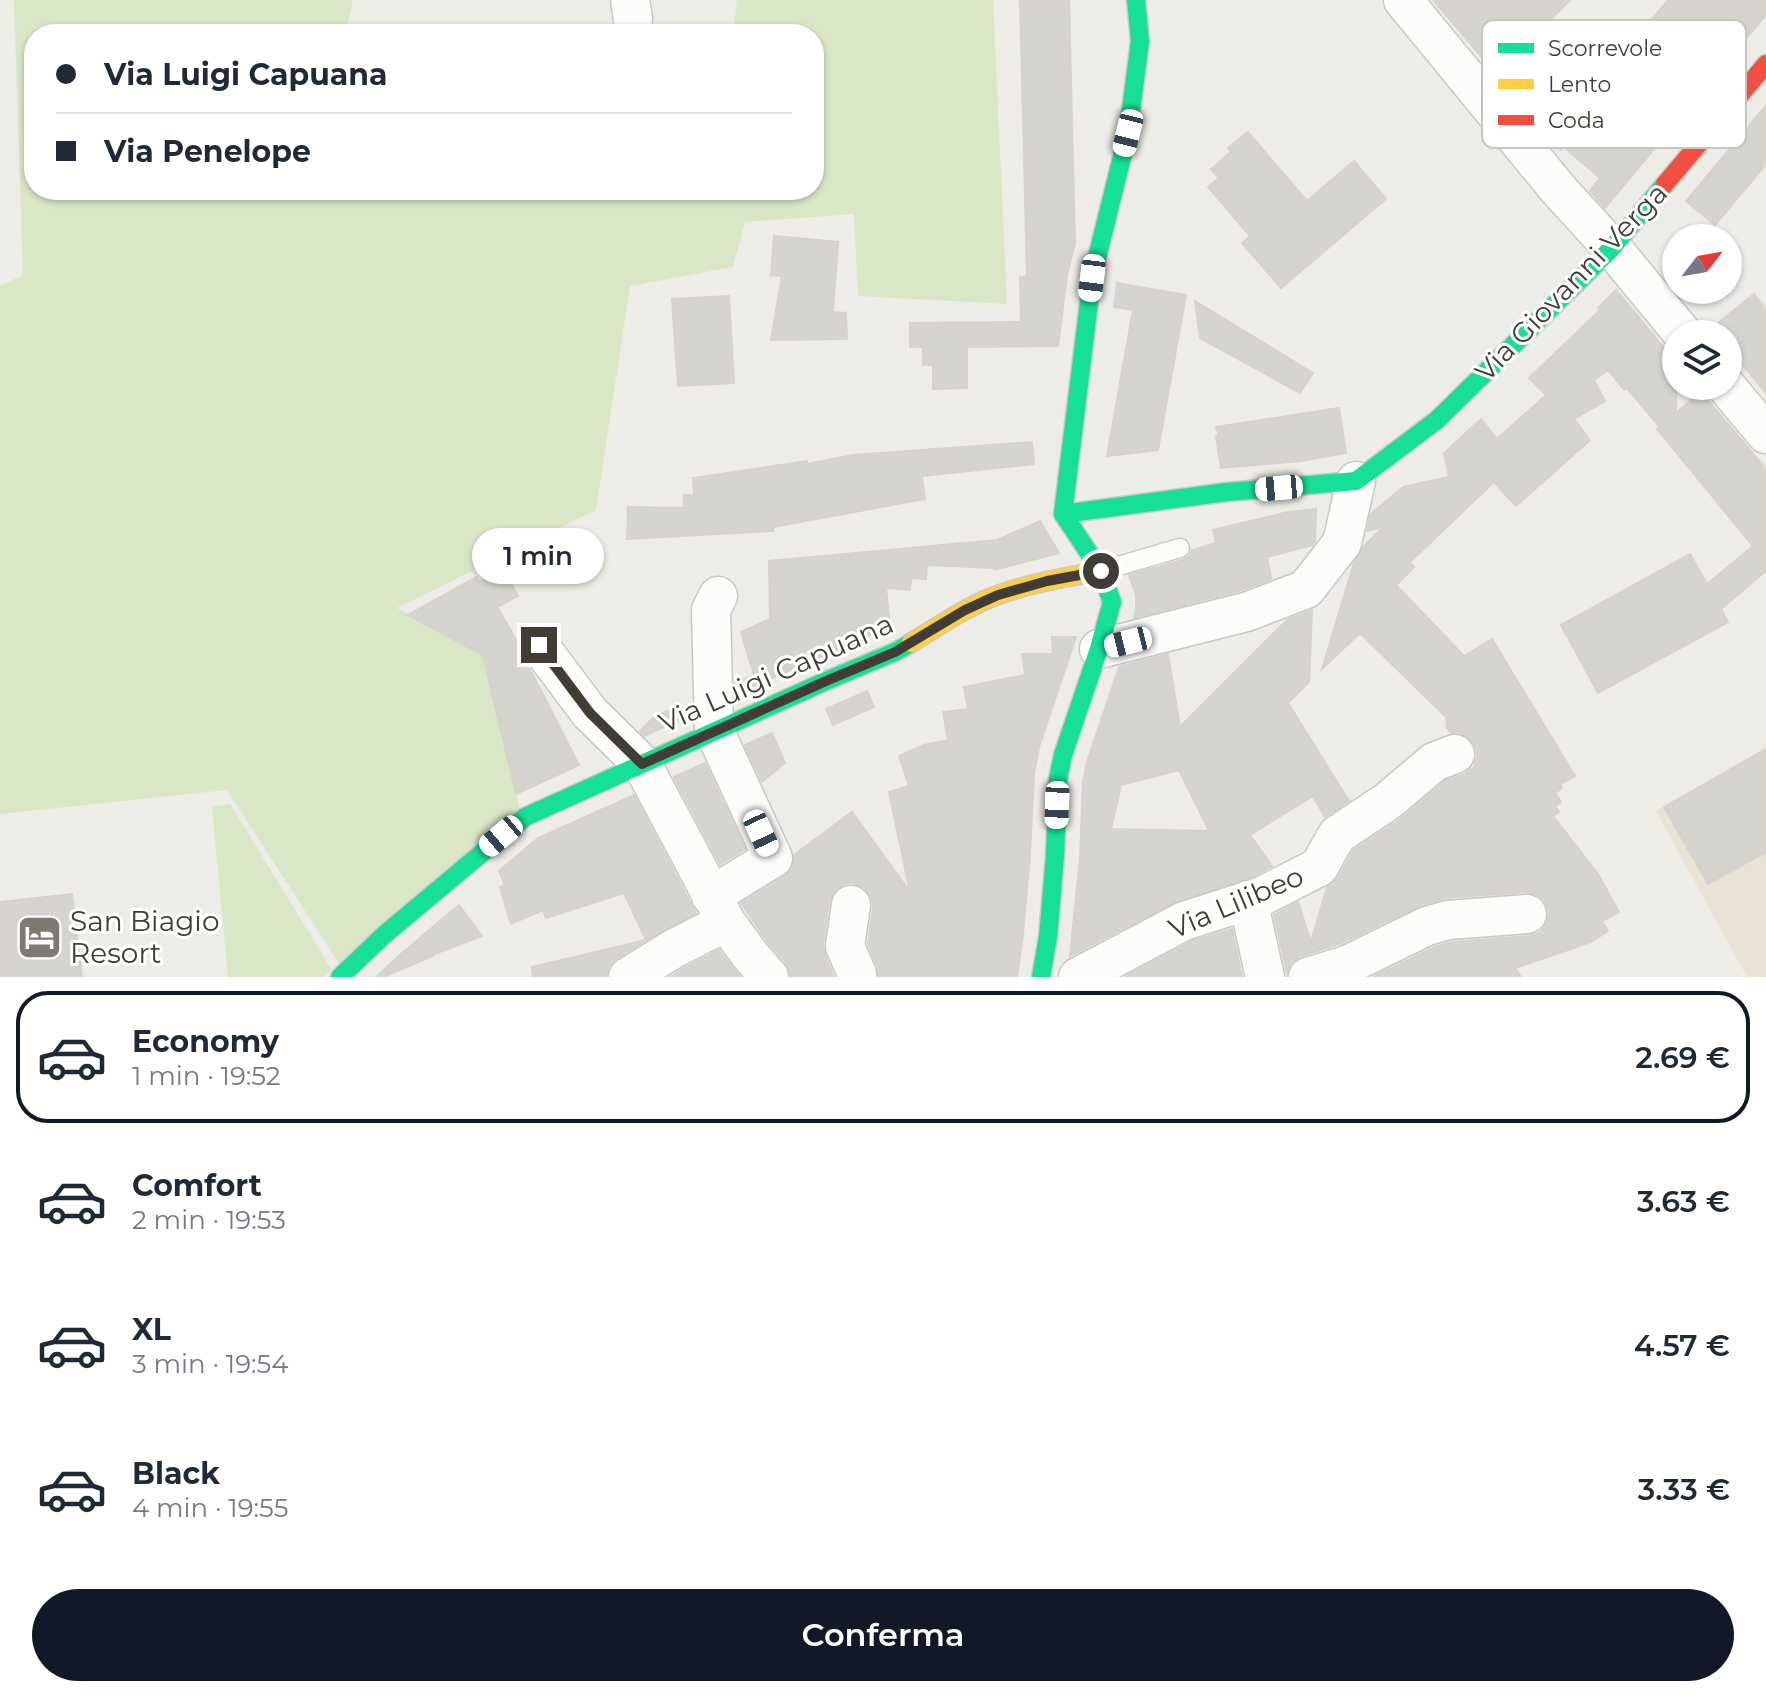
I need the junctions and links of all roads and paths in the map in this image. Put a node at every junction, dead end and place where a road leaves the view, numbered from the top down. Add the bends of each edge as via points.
1 (1136, 0) edge
2 (1403, 0) edge
3 (1766, 64) edge
4 (1746, 88) edge
5 (1482, 96) edge
6 (1524, 148) edge
7 (1696, 148) edge
8 (1612, 248) junction
9 (1671, 320) edge
10 (1738, 400) edge
11 (1766, 434) edge
12 (1356, 481) junction
13 (1063, 514) junction
14 (1180, 548) dead end
15 (1101, 571) junction
16 (718, 596) dead end
17 (539, 645) dead end
18 (1099, 649) junction
19 (714, 730) junction
20 (1455, 754) dead end
21 (642, 764) junction
22 (1248, 900) junction
23 (851, 905) dead end
24 (718, 909) junction
25 (1527, 914) dead end
26 (340, 977) edge
27 (628, 977) edge
28 (769, 977) edge
29 (856, 977) edge
30 (1041, 977) edge
31 (1078, 977) edge
32 (1265, 977) edge
33 (1308, 977) edge

1 - 13 street via 1140,41 1130,118 1092,278
2 - 5 street
3 - 4 street, Via Giovanni Verga
6 - 8 street
7 - 8 street, Via Giovanni Verga
8 - 9 street
8 - 12 street, Via Giovanni Verga via 1437,420
10 - 11 street
12 - 13 street
12 - 18 street via 1342,543 1306,589 1246,612
13 - 15 street
14 - 15 lane
15 - 18 street via 1112,602
15 - 19 street, Via Luigi Capuana via 998,595 895,652
16 - 19 street via 711,610
17 - 21 street via 590,713
18 - 30 street via 1058,779
19 - 21 street, Via Luigi Capuana
19 - 24 street via 773,858
20 - 22 street, Via Lilibeo via 1434,762 1337,835 1319,867
21 - 24 street
21 - 26 street, Via Luigi Capuana via 525,817
22 - 31 street, Via Lilibeo via 1184,921
22 - 32 street
23 - 29 street via 845,946
24 - 27 street via 673,949
24 - 28 street
25 - 33 street via 1427,926 1347,965

